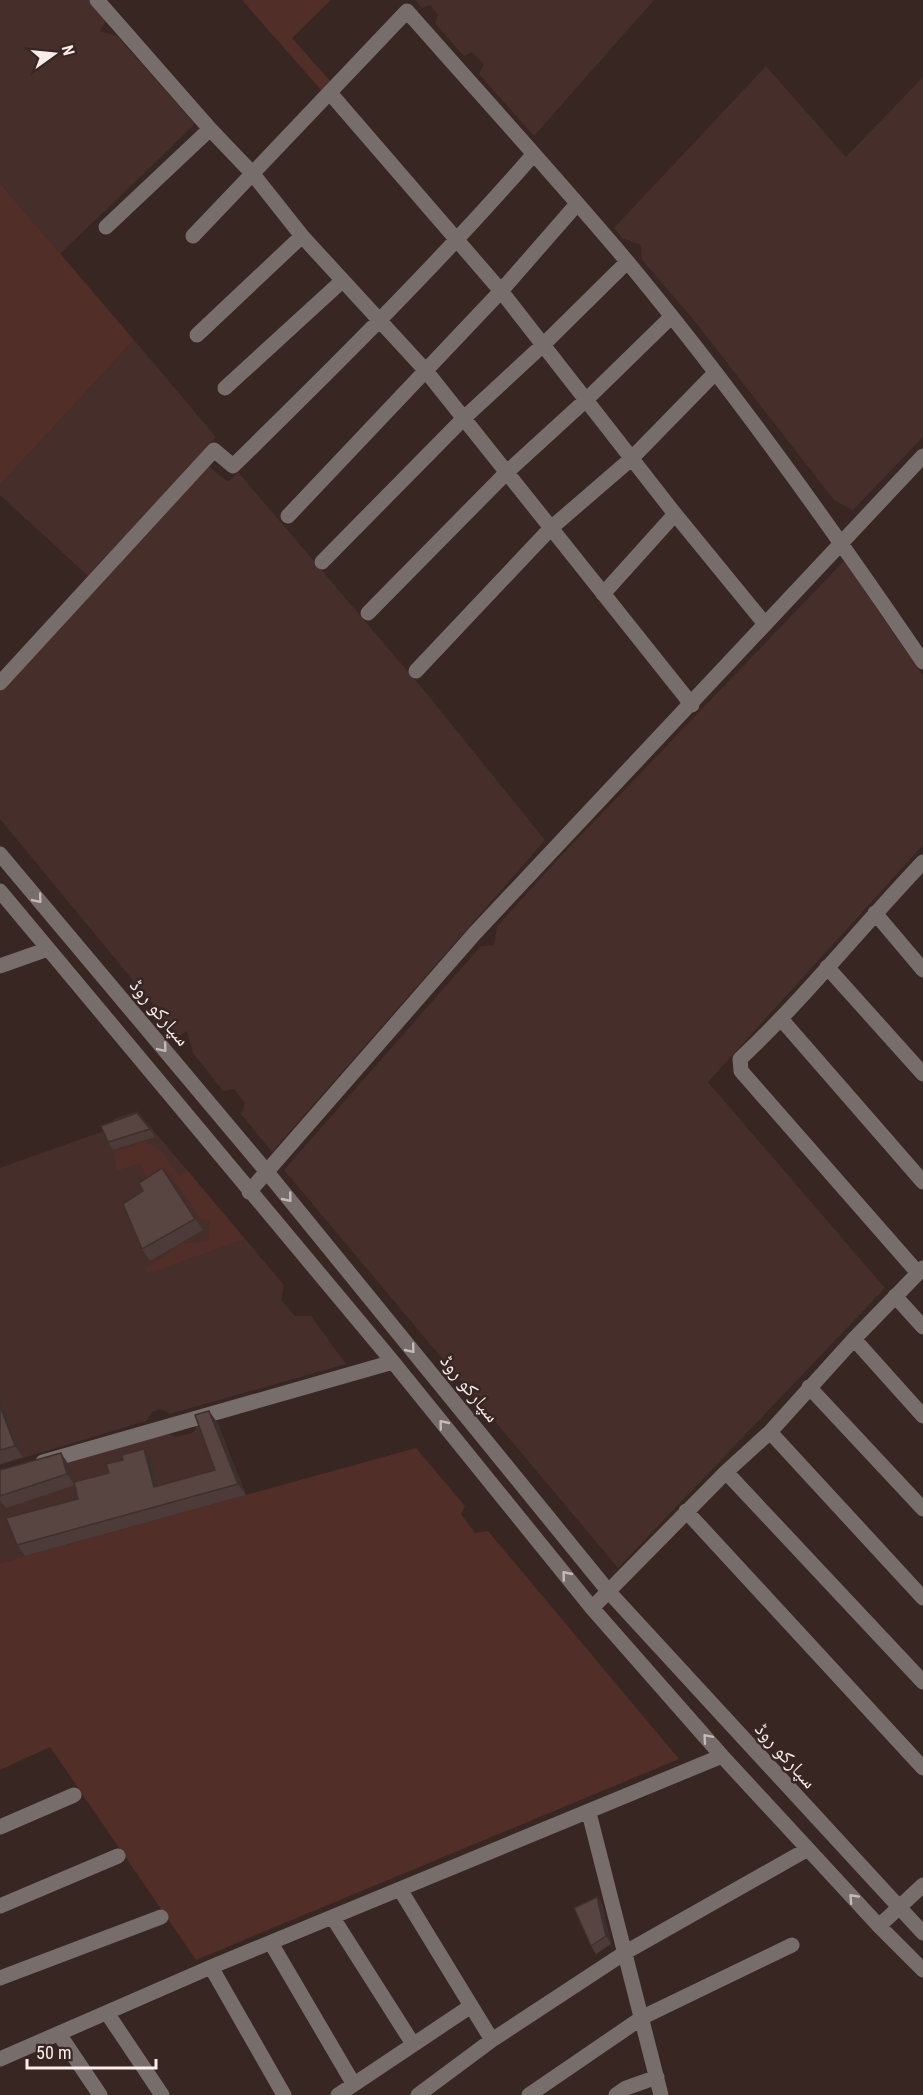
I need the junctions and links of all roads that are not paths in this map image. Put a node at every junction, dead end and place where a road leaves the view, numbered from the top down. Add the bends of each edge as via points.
1 (97, 0) edge
2 (330, 93) junction
3 (210, 129) junction
4 (533, 155) junction
5 (252, 173) junction
6 (577, 204) junction
7 (106, 227) dead end
8 (193, 236) dead end
9 (302, 236) junction
10 (458, 242) junction
11 (627, 262) junction
12 (342, 281) junction
13 (501, 291) junction
14 (670, 318) junction
15 (381, 321) junction
16 (197, 335) dead end
17 (544, 344) junction
18 (426, 371) junction
19 (715, 373) junction
20 (225, 388) dead end
21 (587, 399) junction
22 (464, 418) junction
23 (923, 456) edge
24 (631, 459) junction
25 (506, 473) junction
26 (675, 514) junction
27 (288, 516) dead end
28 (551, 528) junction
29 (842, 542) junction
30 (322, 562) dead end
31 (603, 594) junction
32 (368, 613) dead end
33 (765, 624) junction
34 (923, 662) edge
35 (417, 671) dead end
36 (0, 683) edge
37 (692, 705) junction
38 (0, 854) edge
39 (922, 866) edge
40 (0, 891) edge
41 (874, 912) junction
42 (48, 949) junction
43 (0, 966) edge
44 (827, 967) junction
45 (923, 970) edge
46 (782, 1020) junction
47 (923, 1074) edge
48 (267, 1172) junction
49 (923, 1182) edge
50 (249, 1192) junction
51 (921, 1270) edge
52 (895, 1296) junction
53 (923, 1327) edge
54 (854, 1339) junction
55 (393, 1362) junction
56 (809, 1387) junction
57 (923, 1416) edge
58 (770, 1432) junction
59 (34, 1465) edge
60 (726, 1472) junction
61 (923, 1509) edge
62 (686, 1511) junction
63 (609, 1592) junction
64 (923, 1598) edge
65 (592, 1608) junction
66 (923, 1682) edge
67 (722, 1756) junction
68 (923, 1768) edge
69 (74, 1795) dead end
70 (589, 1813) junction
71 (0, 1827) edge
72 (808, 1849) junction
73 (118, 1857) dead end
74 (923, 1885) edge
75 (401, 1891) junction
76 (0, 1906) edge
77 (898, 1909) junction
78 (161, 1917) dead end
79 (333, 1918) junction
80 (879, 1926) junction
81 (923, 1933) edge
82 (271, 1943) junction
83 (792, 1945) dead end
84 (626, 1952) junction
85 (211, 1968) junction
86 (923, 1970) edge
87 (0, 1978) edge
88 (471, 2006) junction
89 (107, 2013) junction
90 (643, 2017) junction
91 (59, 2034) junction
92 (492, 2040) junction
93 (413, 2044) junction
94 (0, 2059) edge
95 (657, 2077) junction
96 (353, 2083) junction
97 (100, 2095) edge
98 (162, 2095) edge
99 (284, 2095) edge
100 (338, 2095) edge
101 (418, 2095) edge
102 (529, 2095) edge
103 (616, 2095) edge
104 (661, 2095) edge

1 - 3 street
2 - 4 street via 407,11
2 - 5 street
2 - 10 street
3 - 5 street
3 - 7 street
4 - 6 street
4 - 10 street
5 - 8 street
5 - 9 street
6 - 11 street
6 - 13 street
9 - 12 street
9 - 16 street
10 - 13 street
10 - 15 street
11 - 14 street
11 - 17 street
12 - 15 street
12 - 20 street
13 - 17 street
13 - 18 street
14 - 19 street
14 - 21 street
15 - 18 street
15 - 36 street via 233,466 214,450
17 - 21 street
17 - 22 street
18 - 22 street
18 - 27 street
19 - 24 street
19 - 29 street
21 - 24 street
21 - 25 street
22 - 25 street
22 - 30 street
23 - 29 street
24 - 26 street
24 - 28 street
25 - 28 street
25 - 32 street
26 - 31 street
26 - 33 street
28 - 31 street
28 - 35 street
29 - 33 street
29 - 34 street
31 - 37 street
33 - 37 street
37 - 48 street via 475,933
38 -> 48 street, سپارکو روڈ
39 - 41 street
40 - 42 street
41 - 44 street
41 - 45 street
42 - 43 street
42 - 50 street
44 - 46 street
44 - 47 street
46 - 49 street
46 - 51 street via 740,1059 741,1071
48 - 50 street
48 -> 63 street, سپارکو روڈ
50 - 55 street
51 - 52 street
52 - 53 street
52 - 54 street
54 - 56 street
54 - 57 street
55 - 59 street
65 -> 55 street
56 - 58 street
56 - 61 street
58 - 60 street
58 - 64 street
60 - 62 street
60 - 66 street
62 - 63 street
62 - 68 street
63 - 65 street
63 - 77 street, سپارکو روڈ
67 -> 65 street
67 - 70 street
67 - 72 street
69 - 71 street
70 - 75 street
70 - 84 street
80 -> 72 street
72 - 84 street
73 - 76 street
74 - 77 street
75 - 79 street
75 - 88 street
77 - 80 street
77 - 81 street, سپارکو روڈ
78 - 87 street
79 - 82 street
79 - 93 street
80 - 86 street
82 - 85 street
82 - 96 street
83 - 90 street
84 - 90 street
84 - 92 street
85 - 89 street
85 - 99 street
88 - 92 street
88 - 93 street
89 - 91 street
89 - 98 street
90 - 95 street
90 - 102 street
91 - 94 street
91 - 97 street
92 - 101 street
93 - 96 street
95 - 103 street
95 - 104 street
96 - 100 street

